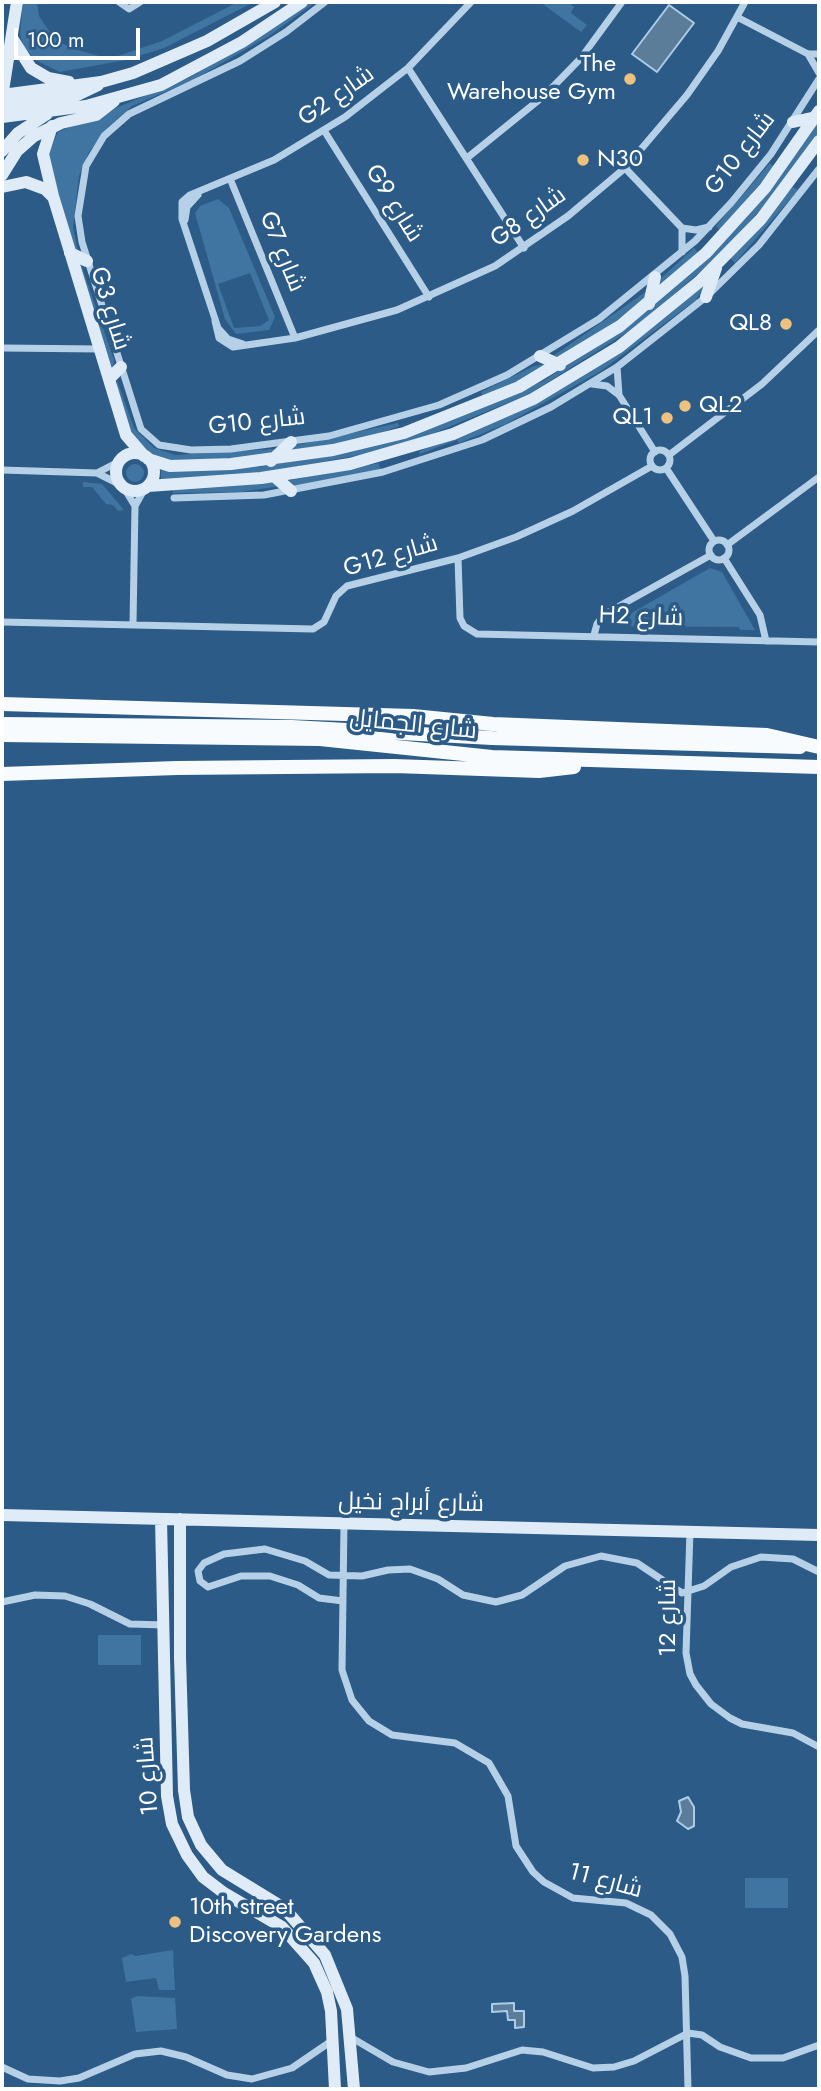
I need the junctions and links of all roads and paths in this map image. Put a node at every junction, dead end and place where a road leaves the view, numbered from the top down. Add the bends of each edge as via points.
1 (17, 2) edge
2 (120, 2) edge
3 (141, 2) edge
4 (275, 2) edge
5 (302, 2) edge
6 (326, 2) edge
7 (471, 2) edge
8 (622, 2) edge
9 (745, 2) edge
10 (737, 17) junction
11 (12, 38) junction
12 (808, 54) junction
13 (819, 54) edge
14 (408, 68) junction
15 (819, 73) edge
16 (819, 79) edge
17 (101, 82) junction
18 (2, 96) edge
19 (117, 99) junction
20 (2, 105) edge
21 (54, 111) junction
22 (817, 114) edge
23 (2, 117) edge
24 (793, 122) junction
25 (52, 126) junction
26 (325, 132) junction
27 (819, 141) edge
28 (2, 151) edge
29 (467, 158) junction
30 (625, 168) junction
31 (819, 169) edge
32 (2, 175) edge
33 (231, 181) junction
34 (2, 187) edge
35 (53, 196) junction
36 (710, 226) junction
37 (682, 228) junction
38 (524, 248) junction
39 (70, 253) junction
40 (681, 254) junction
41 (88, 261) junction
42 (718, 265) junction
43 (655, 277) junction
44 (429, 297) junction
45 (706, 297) junction
46 (649, 304) junction
47 (819, 330) edge
48 (295, 338) junction
49 (251, 344) joint
50 (2, 348) edge
51 (100, 349) junction
52 (540, 356) junction
53 (560, 365) junction
54 (121, 367) junction
55 (617, 367) junction
56 (109, 379) junction
57 (591, 384) junction
58 (619, 395) junction
59 (126, 435) junction
60 (291, 442) junction
61 (655, 452) junction
62 (669, 455) junction
63 (146, 458) junction
64 (120, 460) junction
65 (271, 461) junction
66 (652, 466) junction
67 (666, 468) junction
68 (2, 470) edge
69 (97, 473) junction
70 (274, 476) junction
71 (819, 477) edge
72 (122, 487) junction
73 (146, 487) junction
74 (291, 491) junction
75 (174, 498) dead end
76 (135, 506) junction
77 (714, 541) junction
78 (727, 545) junction
79 (710, 555) junction
80 (458, 558) junction
81 (724, 558) junction
82 (2, 623) edge
83 (133, 625) junction
84 (594, 635) junction
85 (766, 640) junction
86 (819, 642) edge
87 (2, 704) edge
88 (2, 724) edge
89 (223, 732) junction
90 (2, 734) edge
91 (819, 747) edge
92 (591, 762) junction
93 (819, 767) edge
94 (2, 774) edge
95 (2, 1515) edge
96 (162, 1519) junction
97 (180, 1519) junction
98 (344, 1523) junction
99 (690, 1531) junction
100 (819, 1535) edge
101 (819, 1572) edge
102 (343, 1576) junction
103 (688, 1592) junction
104 (2, 1601) edge
105 (343, 1601) junction
106 (164, 1619) junction
107 (180, 1626) junction
108 (819, 1747) edge
109 (327, 1993) junction
110 (343, 1993) junction
111 (688, 2034) junction
112 (352, 2038) junction
113 (333, 2045) junction
114 (819, 2045) edge
115 (2, 2067) edge
116 (335, 2089) edge
117 (354, 2089) edge
118 (689, 2089) edge

1 - 11 street
2 - 3 street via 129,9
4 - 17 street via 186,51
5 - 19 street via 182,76
6 - 41 street, G10 شارع via 240,61 143,106 116,124 94,150 81,183 79,229
7 - 14 street, G2 شارع
8 - 29 street via 545,95
9 - 10 street, G8 شارع
10 - 12 street
10 - 30 street, G8 شارع via 687,95
11 - 17 street via 24,60 48,78
11 - 18 street
12 - 13 street
12 - 15 street
14 - 26 street, G2 شارع
14 - 29 street
16 - 24 street, G10 شارع
17 - 18 street
17 - 20 street via 77,95
19 - 21 street
19 - 25 street via 96,115
21 - 23 street
21 - 28 street via 29,124
22 - 24 street
22 - 46 street, G10 شارع via 736,222
24 - 36 street, G10 شارع
25 - 32 street via 26,142
25 - 35 street, G3 شارع via 43,154
26 - 33 street, G2 شارع
26 - 44 street, G9 شارع
27 - 42 street via 770,208
29 - 38 street
30 - 37 street
30 - 38 street, G8 شارع
31 - 45 street via 760,245
33 - 48 street, G7 شارع
33 - 49 street, G2 شارع via 190,195 180,213 219,338 239,348
34 - 35 street via 26,182
35 - 39 street, G3 شارع
36 - 37 street
36 - 40 street, G10 شارع
37 - 40 street
38 - 44 street, G8 شارع
39 - 41 street
39 - 51 street, G3 شارع
40 - 43 street, G10 شارع
41 - 54 street, G10 شارع
42 - 45 street
42 - 70 street via 609,354 507,412 384,456
43 - 46 street
43 - 52 street, G10 شارع
44 - 48 street, G8 شارع via 364,322
45 - 55 street
46 - 53 street, G10 شارع
47 - 62 street via 746,398
48 - 49 street, G8 شارع
50 - 51 street
51 - 56 street, G3 شارع
52 - 53 street
52 - 60 street, G10 شارع via 439,405 367,427
53 - 65 street, G10 شارع via 483,404 404,433
54 - 56 street
54 - 60 street, G10 شارع via 141,429 159,445 211,450
55 - 57 street
55 - 58 street
56 - 59 street, G3 شارع
57 - 58 street via 607,386
57 - 74 street via 512,427 451,452
58 - 61 street
59 - 63 street, G3 شارع
59 - 64 street, G3 شارع
60 - 65 street
61 - 62 street
61 - 66 street
62 - 67 street
63 - 64 street via 132,454
63 - 65 street, G10 شارع via 182,466
63 - 73 street via 153,476
64 - 69 street
64 - 72 street via 116,474
66 - 67 street
66 - 80 street, G12 شارع via 554,520
67 - 77 street
68 - 69 street
69 - 72 street
70 - 73 street
70 - 74 street
71 - 78 street
72 - 73 street via 137,491
72 - 76 street
73 - 76 street
74 - 75 street
76 - 83 street
77 - 78 street
77 - 79 street
78 - 81 street
79 - 81 street
79 - 84 street via 605,614
80 - 83 street, G12 شارع via 347,586 336,596 324,622 313,629
80 - 84 street, H2 شارع via 459,612 464,626 484,635
81 - 85 street via 760,615
82 - 83 street, G12 شارع
84 - 85 street, H2 شارع
85 - 86 street, H2 شارع
87 - 91 main road via 413,716 493,724 766,735
88 - 89 main road, شارع الجمايل
89 - 90 main road, شارع الجمايل
89 - 91 main road, شارع الجمايل
89 - 92 main road, شارع الجمايل
92 - 93 main road, شارع الجمايل
92 - 94 main road via 539,771 380,766
95 - 96 street, شارع أبراج نخيل
96 - 97 street, شارع أبراج نخيل
96 - 106 street, شارع 10
97 - 98 street, شارع أبراج نخيل
97 - 107 street, شارع 10
98 - 99 street, شارع أبراج نخيل
98 - 102 street, شارع 11
99 - 100 street, شارع أبراج نخيل
99 - 103 street, شارع 12
101 - 103 street via 793,1559 761,1557 731,1567
102 - 103 street via 410,1569 463,1595 496,1602 522,1595 565,1566 601,1556 636,1563 676,1592
102 - 105 street, شارع 11
102 - 105 street via 329,1575 305,1561 265,1549 224,1554 200,1566 198,1576 208,1587 241,1576 270,1576 319,1598
103 - 108 street, شارع 12 via 687,1664 703,1695 742,1724 793,1733
104 - 106 street via 65,1596 130,1624
105 - 111 street, شارع 11 via 342,1670 360,1711 392,1735 456,1744 489,1763 508,1796 516,1846 544,1882 573,1898 626,1903 661,1924 682,1957
106 - 107 street via 168,1607 173,1608
106 - 109 street, شارع 10 via 167,1796 179,1840 203,1877 291,1934 314,1963
107 - 110 street, شارع 10 via 184,1790 194,1831 222,1870 299,1922 325,1955
109 - 110 street
109 - 113 street, شارع 10
110 - 112 street, شارع 10
111 - 112 street via 634,2062 614,2067 582,2066 523,2050 447,2071 393,2062
111 - 114 street via 702,2035 720,2048 751,2058 783,2057
111 - 118 street, شارع 11
112 - 117 street, شارع 10
113 - 115 street via 283,2073 253,2079 227,2075 161,2051 135,2054 79,2078 60,2081 28,2080
113 - 116 street, شارع 10

